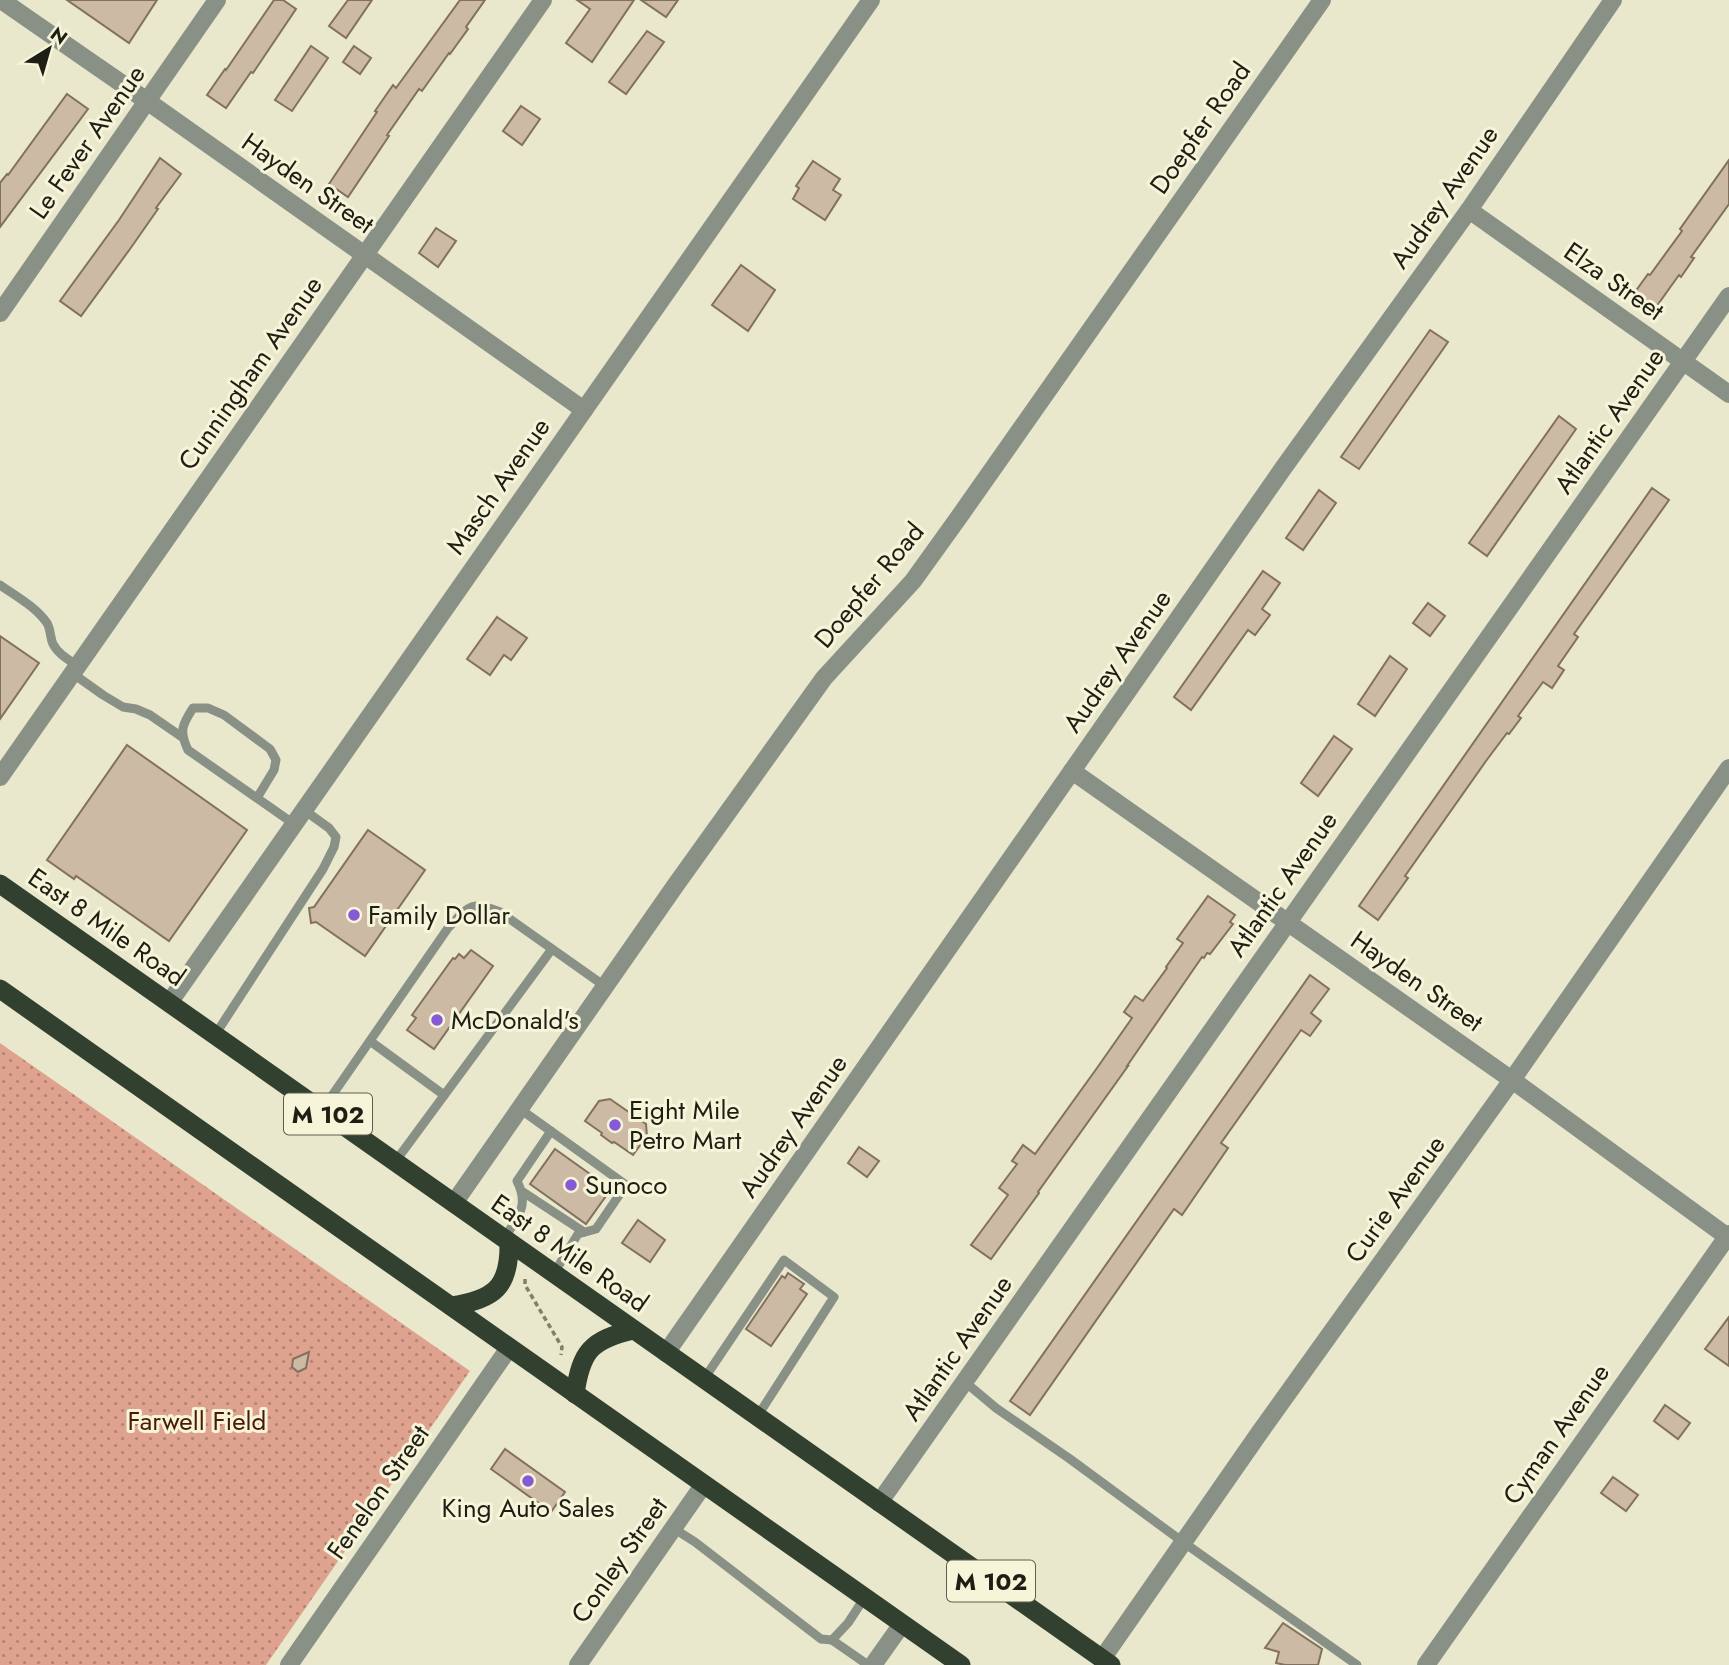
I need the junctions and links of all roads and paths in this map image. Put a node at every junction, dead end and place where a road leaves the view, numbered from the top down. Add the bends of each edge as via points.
1 (1, 0) edge
2 (217, 0) edge
3 (543, 0) edge
4 (871, 0) edge
5 (1322, 0) edge
6 (1613, 0) edge
7 (147, 101) junction
8 (1469, 210) junction
9 (365, 255) junction
10 (1729, 296) edge
11 (0, 313) edge
12 (1683, 362) junction
13 (1729, 394) edge
14 (584, 410) junction
15 (0, 585) edge
16 (75, 669) junction
17 (182, 737) junction
18 (1729, 768) edge
19 (1072, 771) junction
20 (0, 777) edge
21 (257, 798) junction
22 (299, 817) junction
23 (0, 884) edge
24 (1287, 923) junction
25 (552, 949) junction
26 (606, 987) junction
27 (0, 989) edge
28 (169, 1003) junction
29 (215, 1035) junction
30 (370, 1041) junction
31 (1512, 1080) junction
32 (444, 1095) junction
33 (322, 1110) junction
34 (520, 1110) junction
35 (551, 1131) junction
36 (395, 1162) junction
37 (523, 1192) junction
38 (454, 1203) junction
39 (584, 1232) junction
40 (1728, 1236) edge
41 (506, 1241) junction
42 (553, 1273) junction
43 (525, 1279) dead end
44 (451, 1306) junction
45 (633, 1330) junction
46 (509, 1348) junction
47 (666, 1353) junction
48 (561, 1355) dead end
49 (704, 1379) junction
50 (965, 1382) junction
51 (575, 1394) junction
52 (757, 1417) junction
53 (704, 1485) junction
54 (879, 1503) junction
55 (673, 1528) junction
56 (1183, 1542) junction
57 (865, 1597) junction
58 (902, 1623) junction
59 (832, 1640) junction
60 (1107, 1662) edge
61 (289, 1665) edge
62 (578, 1665) edge
63 (871, 1665) edge
64 (961, 1665) edge
65 (1357, 1665) edge
66 (1426, 1665) edge

1 - 7 street, Hayden Street
2 - 7 street, Le Fever Avenue
3 - 9 street, Cunningham Avenue
4 - 14 street, Masch Avenue
5 - 26 street, Doepfer Road via 913,581 824,678
6 - 8 street, Audrey Avenue
7 - 9 street, Hayden Street
7 - 11 street, Le Fever Avenue
8 - 12 street, Elza Street
8 - 19 street, Audrey Avenue
9 - 14 street, Hayden Street
9 - 16 street, Cunningham Avenue
10 - 12 street, Atlantic Avenue
12 - 13 street, Elza Street
12 - 24 street, Atlantic Avenue
14 - 22 street, Masch Avenue
15 - 16 lane via 46,622 52,643
16 - 17 lane via 103,695 150,715
16 - 20 street, Cunningham Avenue
17 - 21 lane via 188,750
17 - 21 lane via 193,708 208,708 270,749 276,760 274,769
18 - 31 street, Curie Avenue
19 - 24 street, Hayden Street
19 - 47 street, Audrey Avenue
21 - 22 lane
22 - 28 street, Masch Avenue
22 - 29 lane via 329,828 334,847
23 - 28 highway, East 8 Mile Road / M 102
24 - 31 street, Hayden Street
24 - 50 street, Atlantic Avenue
25 - 26 lane
25 - 30 lane via 500,912 474,905 448,928
25 - 32 lane
26 - 34 street, Doepfer Road
27 - 44 highway
28 - 29 highway, East 8 Mile Road / M 102
29 - 33 highway, East 8 Mile Road / M 102
30 - 32 lane
30 - 33 lane
31 - 40 street, Hayden Street
31 - 56 street, Curie Avenue
32 - 36 lane
33 - 36 highway, East 8 Mile Road / M 102
34 - 35 lane
34 - 38 street, Doepfer Road
35 - 37 lane via 517,1181
35 - 39 lane via 626,1185 596,1229
36 - 38 highway, East 8 Mile Road / M 102
37 - 39 lane
37 - 41 lane via 523,1207
38 - 41 highway, East 8 Mile Road / M 102
39 - 42 lane via 578,1234
40 - 66 street, Cyman Avenue
41 - 42 highway, East 8 Mile Road / M 102
41 - 44 highway via 509,1262 503,1282 470,1304
42 - 45 highway, East 8 Mile Road / M 102
43 - 48 path via 562,1347
44 - 46 highway
45 - 47 highway, East 8 Mile Road / M 102
45 - 51 highway via 600,1341 588,1352
46 - 51 highway
46 - 61 street, Fenelon Street
47 - 49 highway, East 8 Mile Road / M 102
49 - 52 highway, East 8 Mile Road / M 102
49 - 52 lane via 784,1260 834,1297
50 - 54 street, Atlantic Avenue
50 - 56 lane
51 - 53 highway
52 - 54 highway, East 8 Mile Road / M 102
53 - 55 street, Conley Street
53 - 57 highway
54 - 60 highway, East 8 Mile Road / M 102
55 - 59 lane via 821,1639
55 - 62 street, Conley Street
56 - 60 street, Curie Avenue
56 - 65 lane
57 - 58 highway
57 - 59 lane
58 - 63 street
58 - 64 highway
59 - 63 lane

